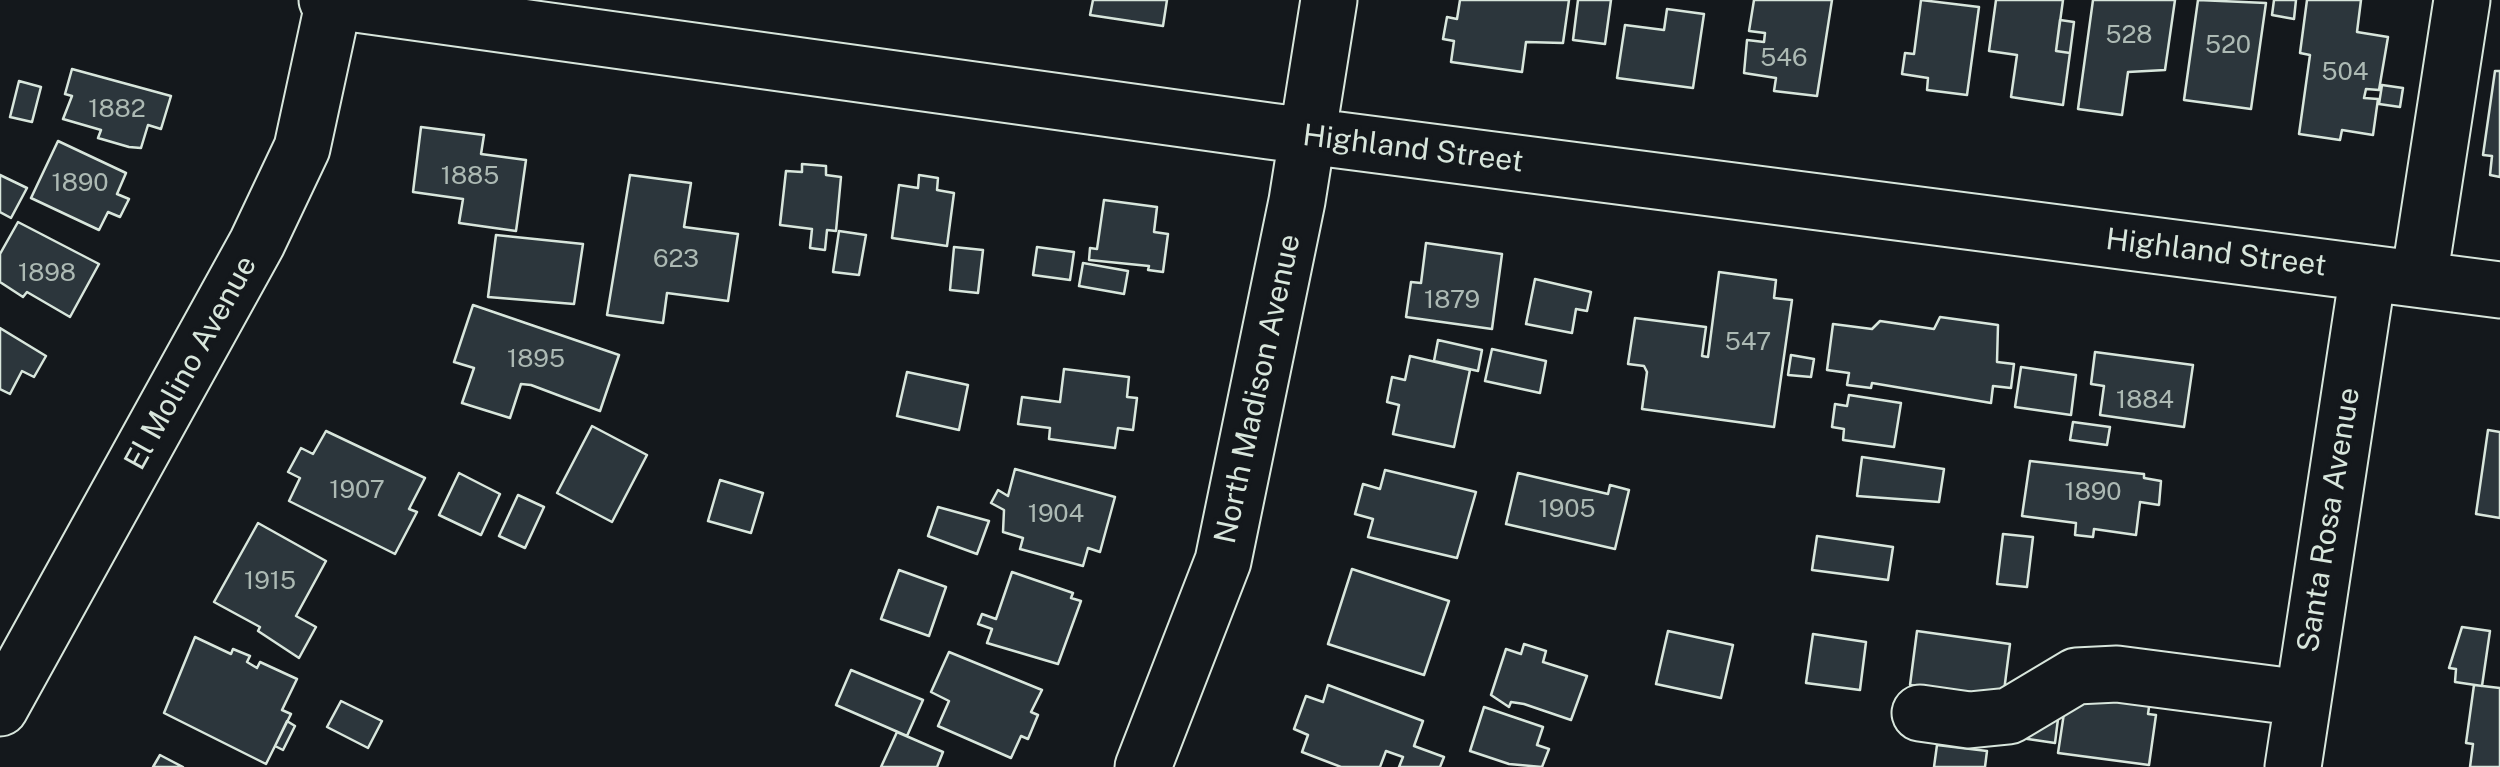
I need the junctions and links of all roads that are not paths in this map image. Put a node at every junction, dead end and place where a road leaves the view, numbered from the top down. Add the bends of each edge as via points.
1 (331, 0) edge
2 (1329, 0) edge
3 (2462, 0) edge
4 (1308, 136) junction
5 (2394, 276) junction
6 (2500, 290) edge
7 (2302, 698) junction
8 (0, 708) edge
9 (1920, 713) dead end
10 (1143, 767) edge
11 (2293, 767) edge

1 - 4 street, Highland Street
1 - 8 street, El Molino Avenue via 302,148 257,244
2 - 4 street, North Madison Avenue
3 - 5 street, Santa Rosa Avenue
4 - 5 street, Highland Street
4 - 10 street, North Madison Avenue via 1223,561
5 - 6 street, Highland Street
5 - 7 street, Santa Rosa Avenue
7 - 9 street via 2076,676 2009,716 1968,720
7 - 11 street, Santa Rosa Avenue

